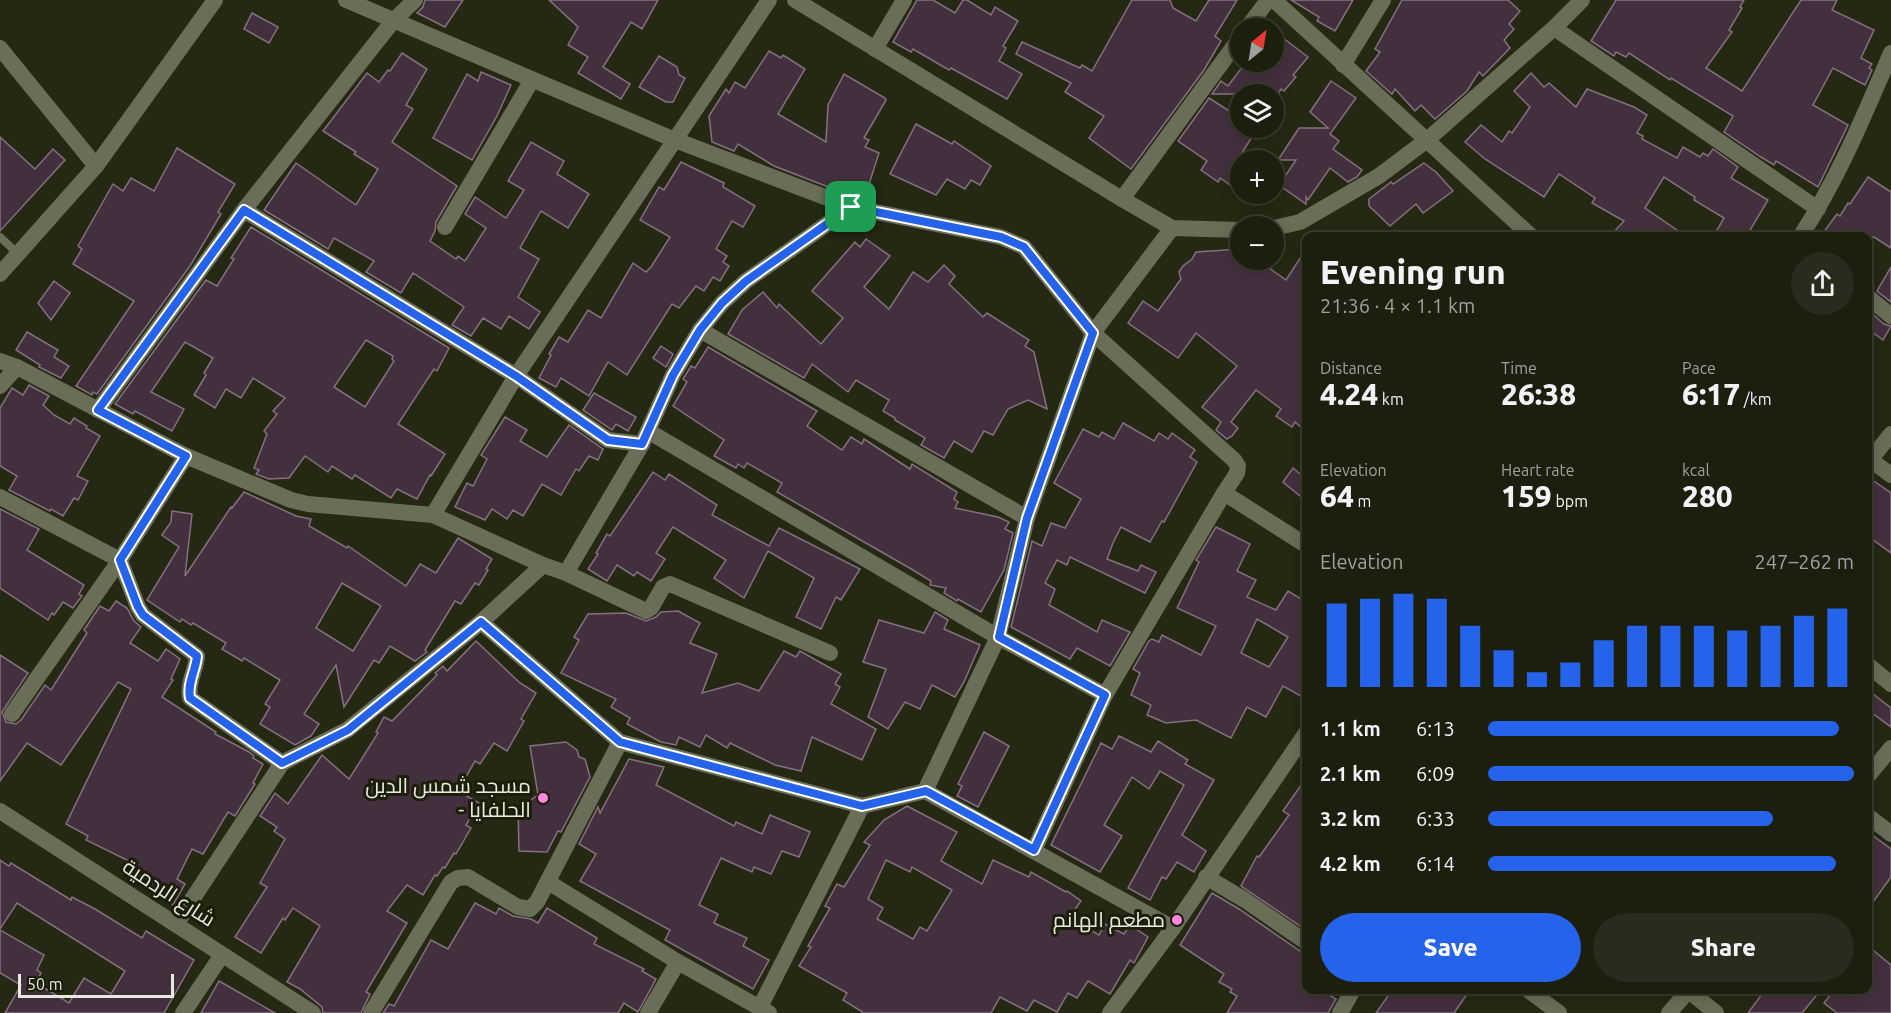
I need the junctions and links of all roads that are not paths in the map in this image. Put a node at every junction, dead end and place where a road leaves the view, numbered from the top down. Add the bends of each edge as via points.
1 (215, 0) edge
2 (346, 0) edge
3 (415, 0) edge
4 (769, 0) edge
5 (795, 0) edge
6 (904, 0) edge
7 (1268, 0) edge
8 (1274, 0) edge
9 (1383, 0) edge
10 (1582, 0) edge
11 (1254, 18) edge
12 (393, 21) junction
13 (1554, 28) junction
14 (0, 48) edge
15 (875, 49) junction
16 (1230, 52) edge
17 (1891, 53) edge
18 (1344, 65) junction
19 (532, 80) junction
20 (675, 140) junction
21 (1427, 140) junction
22 (96, 166) junction
23 (1122, 199) junction
24 (851, 207) junction
25 (1818, 209) junction
26 (244, 210) junction
27 (1284, 226) edge
28 (445, 227) dead end
29 (1172, 228) junction
30 (1230, 230) edge
31 (1527, 232) edge
32 (1803, 232) edge
33 (0, 237) edge
34 (18, 254) junction
35 (0, 274) edge
36 (1872, 300) edge
37 (1891, 316) edge
38 (700, 330) junction
39 (1093, 333) junction
40 (0, 361) edge
41 (17, 368) junction
42 (516, 376) junction
43 (0, 386) edge
44 (98, 410) junction
45 (1891, 434) edge
46 (645, 438) junction
47 (186, 456) junction
48 (1872, 456) edge
49 (1872, 461) edge
50 (1891, 475) edge
51 (1224, 493) junction
52 (0, 497) edge
53 (433, 515) junction
54 (1027, 518) junction
55 (1302, 542) edge
56 (120, 560) junction
57 (543, 566) junction
58 (566, 573) junction
59 (481, 622) junction
60 (999, 637) junction
61 (830, 653) dead end
62 (1872, 668) edge
63 (1891, 684) edge
64 (1105, 695) junction
65 (12, 714) dead end
66 (1302, 739) edge
67 (620, 742) junction
68 (1891, 748) edge
69 (282, 763) junction
70 (1872, 771) edge
71 (926, 791) junction
72 (862, 806) junction
73 (0, 811) edge
74 (1872, 819) edge
75 (1891, 834) edge
76 (1034, 850) junction
77 (1206, 877) junction
78 (548, 882) junction
79 (176, 924) junction
80 (1173, 928) junction
81 (1302, 939) edge
82 (222, 955) junction
83 (678, 962) junction
84 (1351, 994) edge
85 (1533, 994) edge
86 (1686, 994) edge
87 (1694, 994) edge
88 (764, 1010) edge
89 (183, 1013) edge
90 (314, 1013) edge
91 (371, 1013) edge
92 (648, 1013) edge
93 (1110, 1013) edge
94 (1340, 1013) edge
95 (1559, 1013) edge
96 (1669, 1013) edge
97 (1716, 1013) edge

1 - 22 street
2 - 12 street
3 - 12 street
4 - 20 street
5 - 15 street
6 - 15 street
7 - 11 street
8 - 18 street
9 - 18 street
10 - 13 street
12 - 19 street
12 - 26 street
13 - 21 street
13 - 25 street
14 - 22 street
15 - 23 street
16 - 23 street
17 - 25 street via 1844,161
18 - 21 street
19 - 20 street
19 - 28 street
20 - 24 street
20 - 42 street
21 - 27 street via 1378,176 1300,222
21 - 31 street
22 - 34 street
23 - 29 street
24 - 38 street via 746,281
24 - 39 street via 1001,237 1024,247
25 - 32 street
26 - 42 street
26 - 44 street
29 - 30 street
29 - 39 street
33 - 34 lane
34 - 35 street
36 - 37 street
38 - 46 street via 673,375
38 - 54 street
39 - 51 street via 1234,460 1237,473
39 - 54 street
40 - 41 street
41 - 43 street
41 - 44 street
42 - 46 street via 608,440
42 - 53 street
44 - 47 street
45 - 48 street
46 - 58 street
46 - 60 street
47 - 53 street via 291,500
47 - 56 street
49 - 50 street
51 - 55 street
51 - 64 street
52 - 56 street
53 - 57 street
54 - 60 street
56 - 65 street
56 - 69 street via 143,615 197,656 188,689 190,698
57 - 58 street
57 - 59 street
58 - 61 street via 646,611 663,587 670,584
59 - 67 street
59 - 69 street via 348,730
60 - 64 street
60 - 71 street
62 - 63 street
64 - 76 street
66 - 77 street
67 - 72 street
67 - 78 street
68 - 70 street
69 - 79 street
71 - 72 street
71 - 76 street
72 - 88 street
73 - 79 street, شارع الردمية
74 - 75 street
76 - 80 street
77 - 80 street
77 - 81 street
78 - 83 street
78 - 91 street via 530,909 518,907 468,877 451,882
79 - 82 street, شارع الردمية
80 - 93 street
82 - 89 street
82 - 90 street, شارع الردمية
83 - 88 street
83 - 92 street
84 - 94 street
85 - 95 street
86 - 96 street
87 - 97 street

